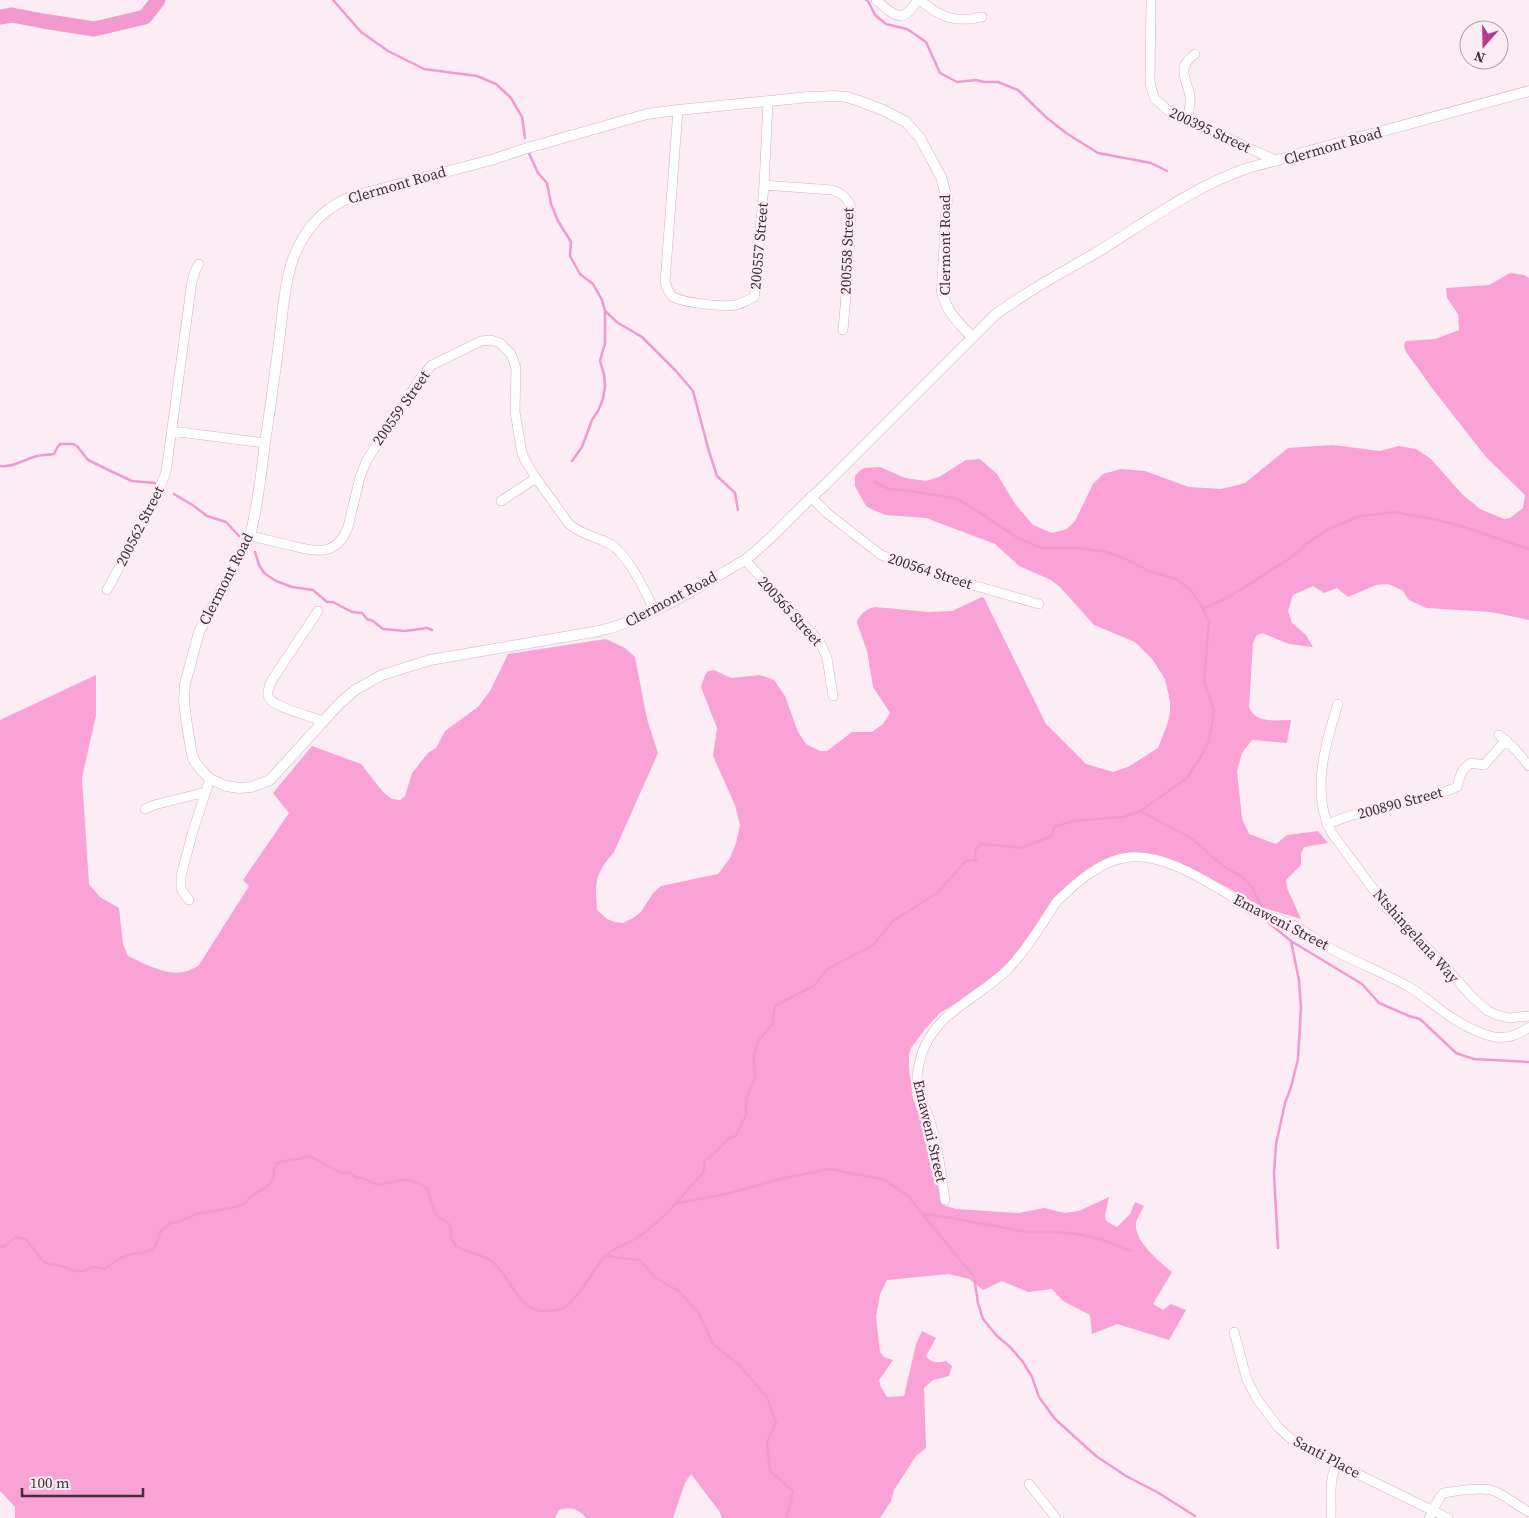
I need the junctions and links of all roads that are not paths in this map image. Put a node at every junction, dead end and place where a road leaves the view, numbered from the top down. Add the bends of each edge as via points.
1 (876, 0) edge
2 (919, 0) edge
3 (1151, 0) edge
4 (982, 17) dead end
5 (1195, 54) dead end
6 (1529, 91) edge
7 (768, 102) junction
8 (678, 110) junction
9 (1187, 120) junction
10 (1276, 161) junction
11 (764, 185) junction
12 (199, 264) dead end
13 (843, 330) dead end
14 (972, 337) junction
15 (172, 431) junction
16 (265, 443) junction
17 (536, 478) junction
18 (811, 497) junction
19 (501, 500) dead end
20 (250, 536) junction
21 (745, 560) junction
22 (106, 590) dead end
23 (1039, 604) dead end
24 (318, 611) dead end
25 (655, 611) junction
26 (833, 696) dead end
27 (1338, 704) dead end
28 (324, 721) junction
29 (1529, 766) edge
30 (210, 779) junction
31 (206, 792) junction
32 (145, 809) dead end
33 (1327, 825) junction
34 (189, 900) dead end
35 (1529, 1016) edge
36 (1529, 1028) edge
37 (945, 1200) dead end
38 (1234, 1332) dead end
39 (1337, 1464) junction
40 (1029, 1484) dead end
41 (1529, 1512) edge
42 (1432, 1514) edge
43 (1056, 1518) edge
44 (1331, 1518) edge
45 (1448, 1518) edge

1 - 2 street via 897,16 903,16
2 - 4 street via 953,19
3 - 9 street, 200395 Street via 1151,87 1164,108
5 - 9 street via 1183,69 1190,97
6 - 10 street, Clermont Road
7 - 8 street, Clermont Road
7 - 11 street, 200557 Street
7 - 14 street, Clermont Road via 822,96 847,97 906,122 920,138 945,188 947,199 942,281 944,301
8 - 11 street, 200557 Street via 665,282 673,296 684,301 733,305 754,297
8 - 16 street, Clermont Road via 630,118 491,160 354,196 321,214 302,240 287,279
9 - 10 street, 200395 Street
10 - 14 street, Clermont Road via 1230,174 1192,194 1025,294 996,314
11 - 13 street, 200558 Street via 832,190 842,193 848,200 851,208
12 - 15 street, 200562 Street via 192,281
14 - 18 street, Clermont Road
15 - 16 street
15 - 22 street, 200562 Street via 161,487
16 - 20 street, Clermont Road
17 - 19 street
17 - 20 street, 200559 Street via 520,445 515,412 515,362 500,343 481,341 432,364 421,377 367,460 346,534 340,542 328,550 313,551
17 - 25 street, 200559 Street via 568,524 611,544 622,553
18 - 21 street, Clermont Road via 775,535
18 - 23 street, 200564 Street via 880,555
20 - 30 street, Clermont Road via 199,632 185,684 184,701 192,754
21 - 25 street, Clermont Road
21 - 26 street, 200565 Street via 820,642 827,658
24 - 28 street via 272,680 268,695 277,704
25 - 28 street, Clermont Road via 619,627 430,660 392,672 355,690
27 - 33 street, Ntshingelana Way via 1326,740 1322,769 1322,806
28 - 30 street, Clermont Road via 264,783 239,788
29 - 33 street, 200890 Street via 1502,738 1484,765 1471,762 1463,768 1457,787
30 - 31 street
31 - 32 street
31 - 34 street via 180,876 181,889
33 - 35 street, Ntshingelana Way via 1385,905 1472,997 1497,1015 1509,1018
36 - 37 street, Emaweni Street via 1499,1038 1466,1026 1411,988 1327,946 1307,932 1258,913 1195,875 1144,857 1128,857 1095,869 1057,901 1012,964 943,1020 927,1041 917,1086 937,1147
38 - 39 street, Santi Place via 1247,1380 1278,1428 1304,1447
39 - 42 street, Santi Place
39 - 44 street via 1331,1484
40 - 43 street
41 - 42 street via 1499,1493 1481,1488 1440,1495
42 - 45 street, Santi Place

